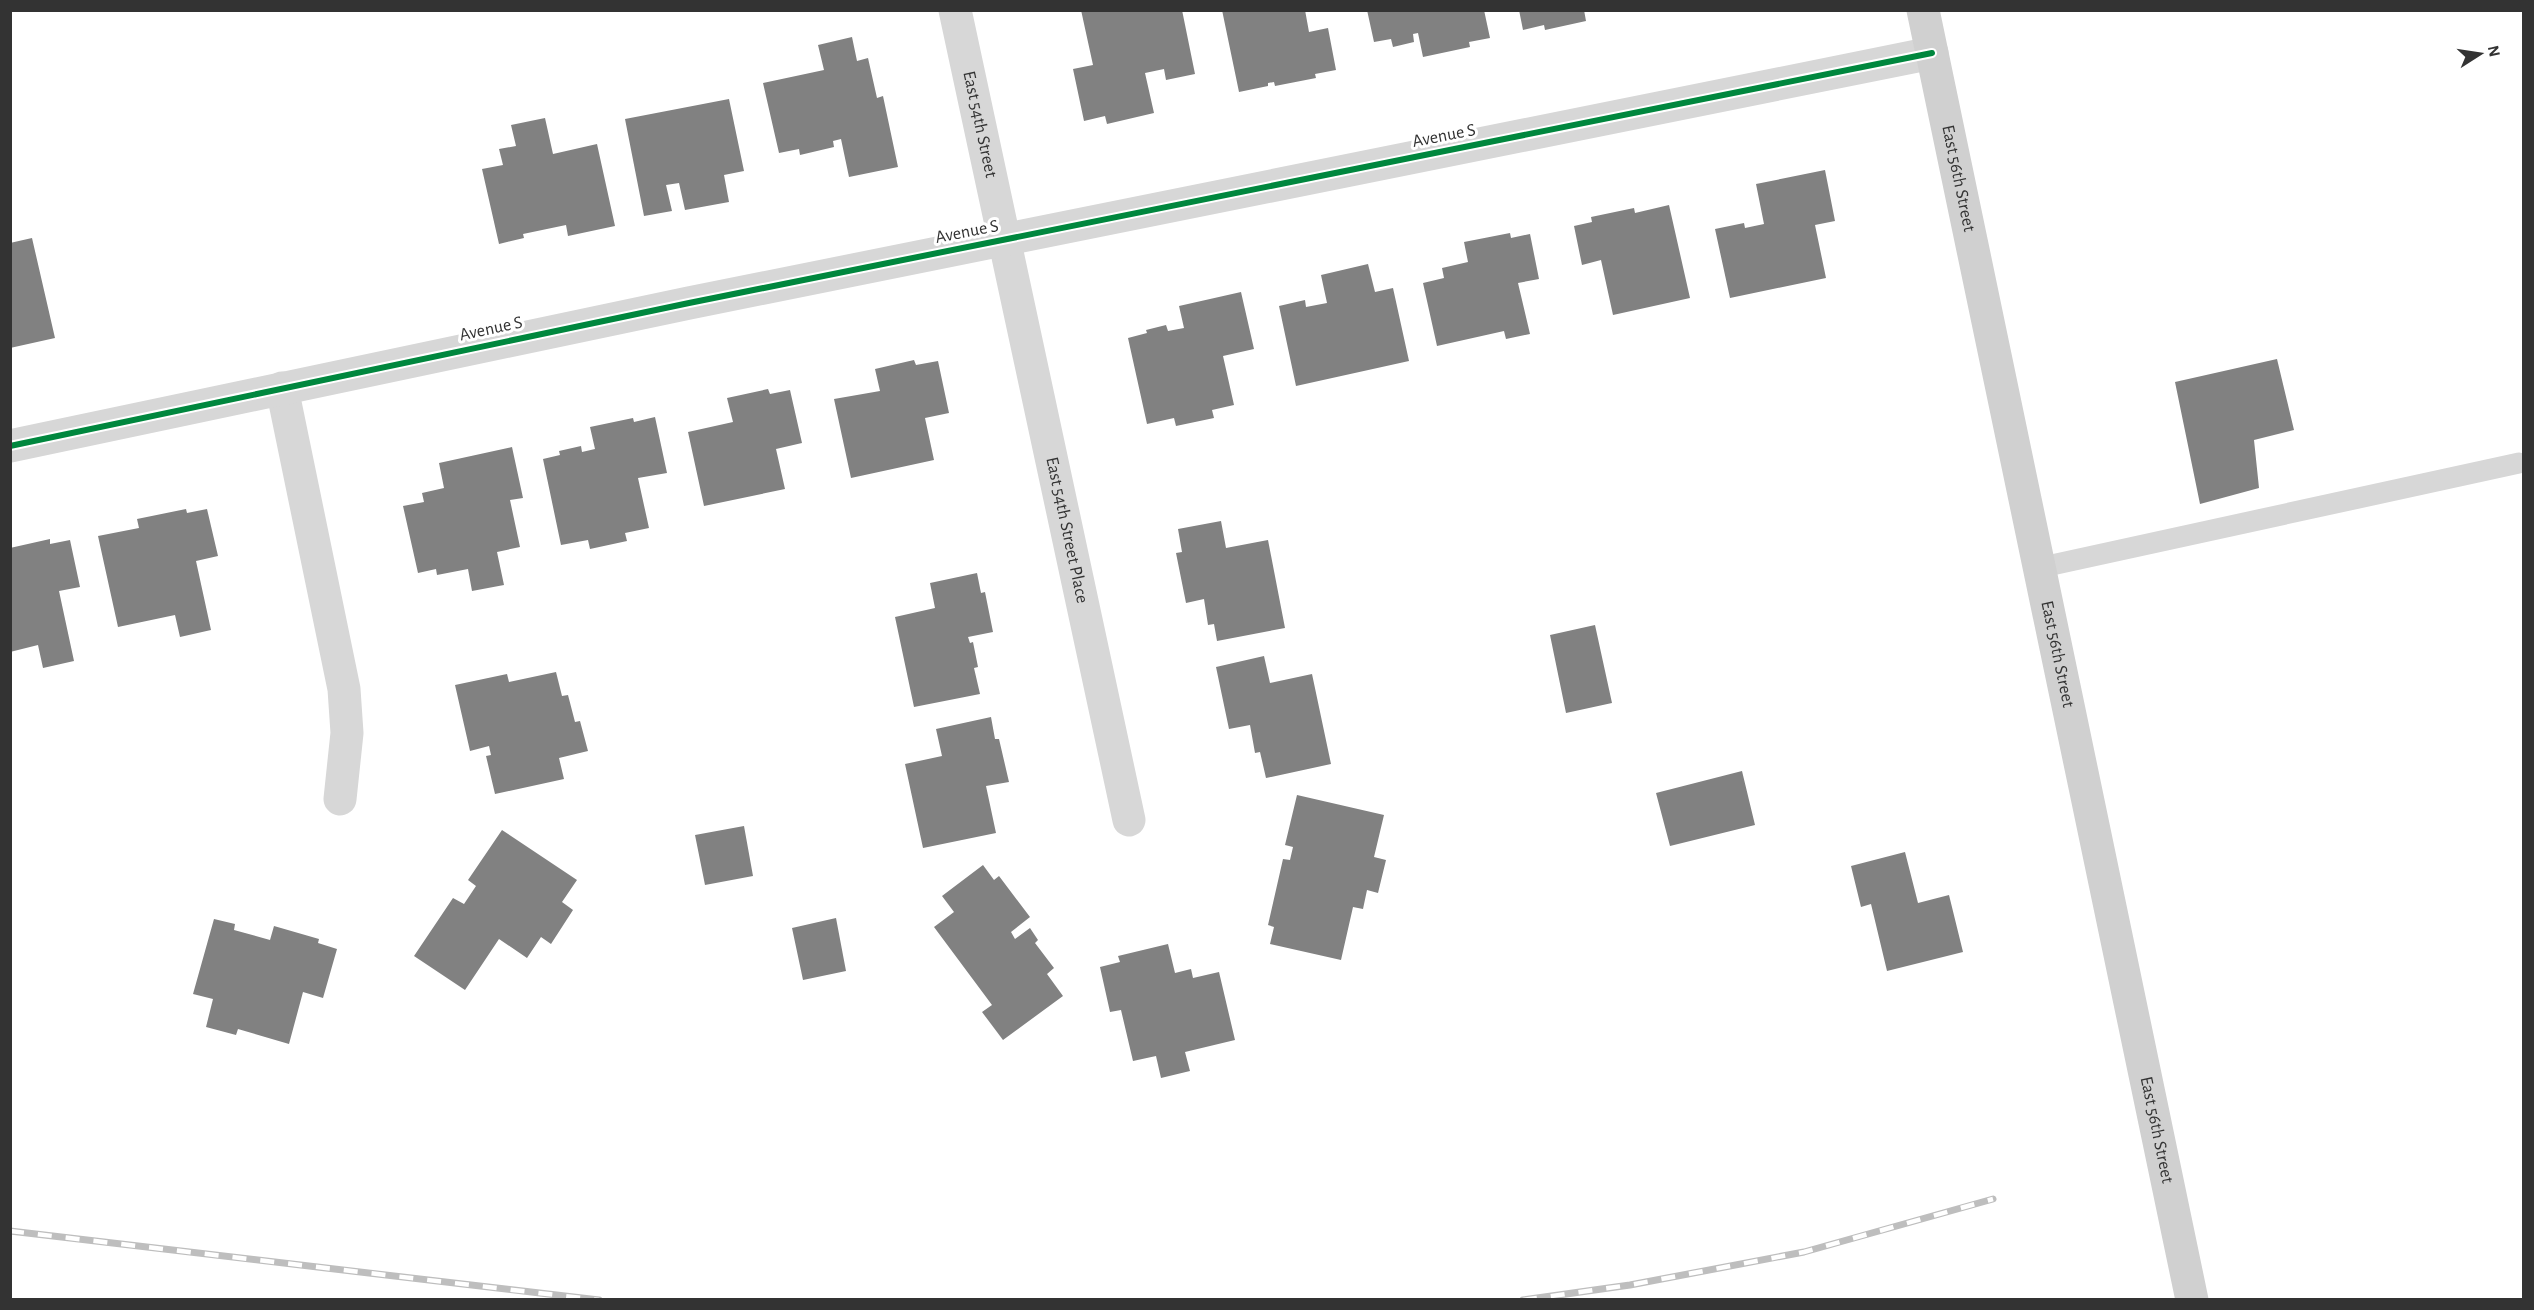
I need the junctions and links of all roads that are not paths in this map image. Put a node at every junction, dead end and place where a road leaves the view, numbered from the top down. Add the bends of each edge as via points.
1 (955, 10) edge
2 (1923, 10) edge
3 (1932, 53) junction
4 (1004, 240) junction
5 (282, 388) junction
6 (10, 446) edge
7 (2519, 463) dead end
8 (2038, 568) junction
9 (340, 798) dead end
10 (1129, 820) dead end
11 (2192, 1299) edge

1 - 4 street, East 54th Street
2 - 3 main road, East 56th Street
3 - 4 street, Avenue S
3 - 8 main road, East 56th Street
4 - 5 street, Avenue S
4 - 10 street, East 54th Street Place
5 - 6 street, Avenue S
5 - 9 street via 344,689 347,733
7 - 8 lane
8 - 11 main road, East 56th Street

